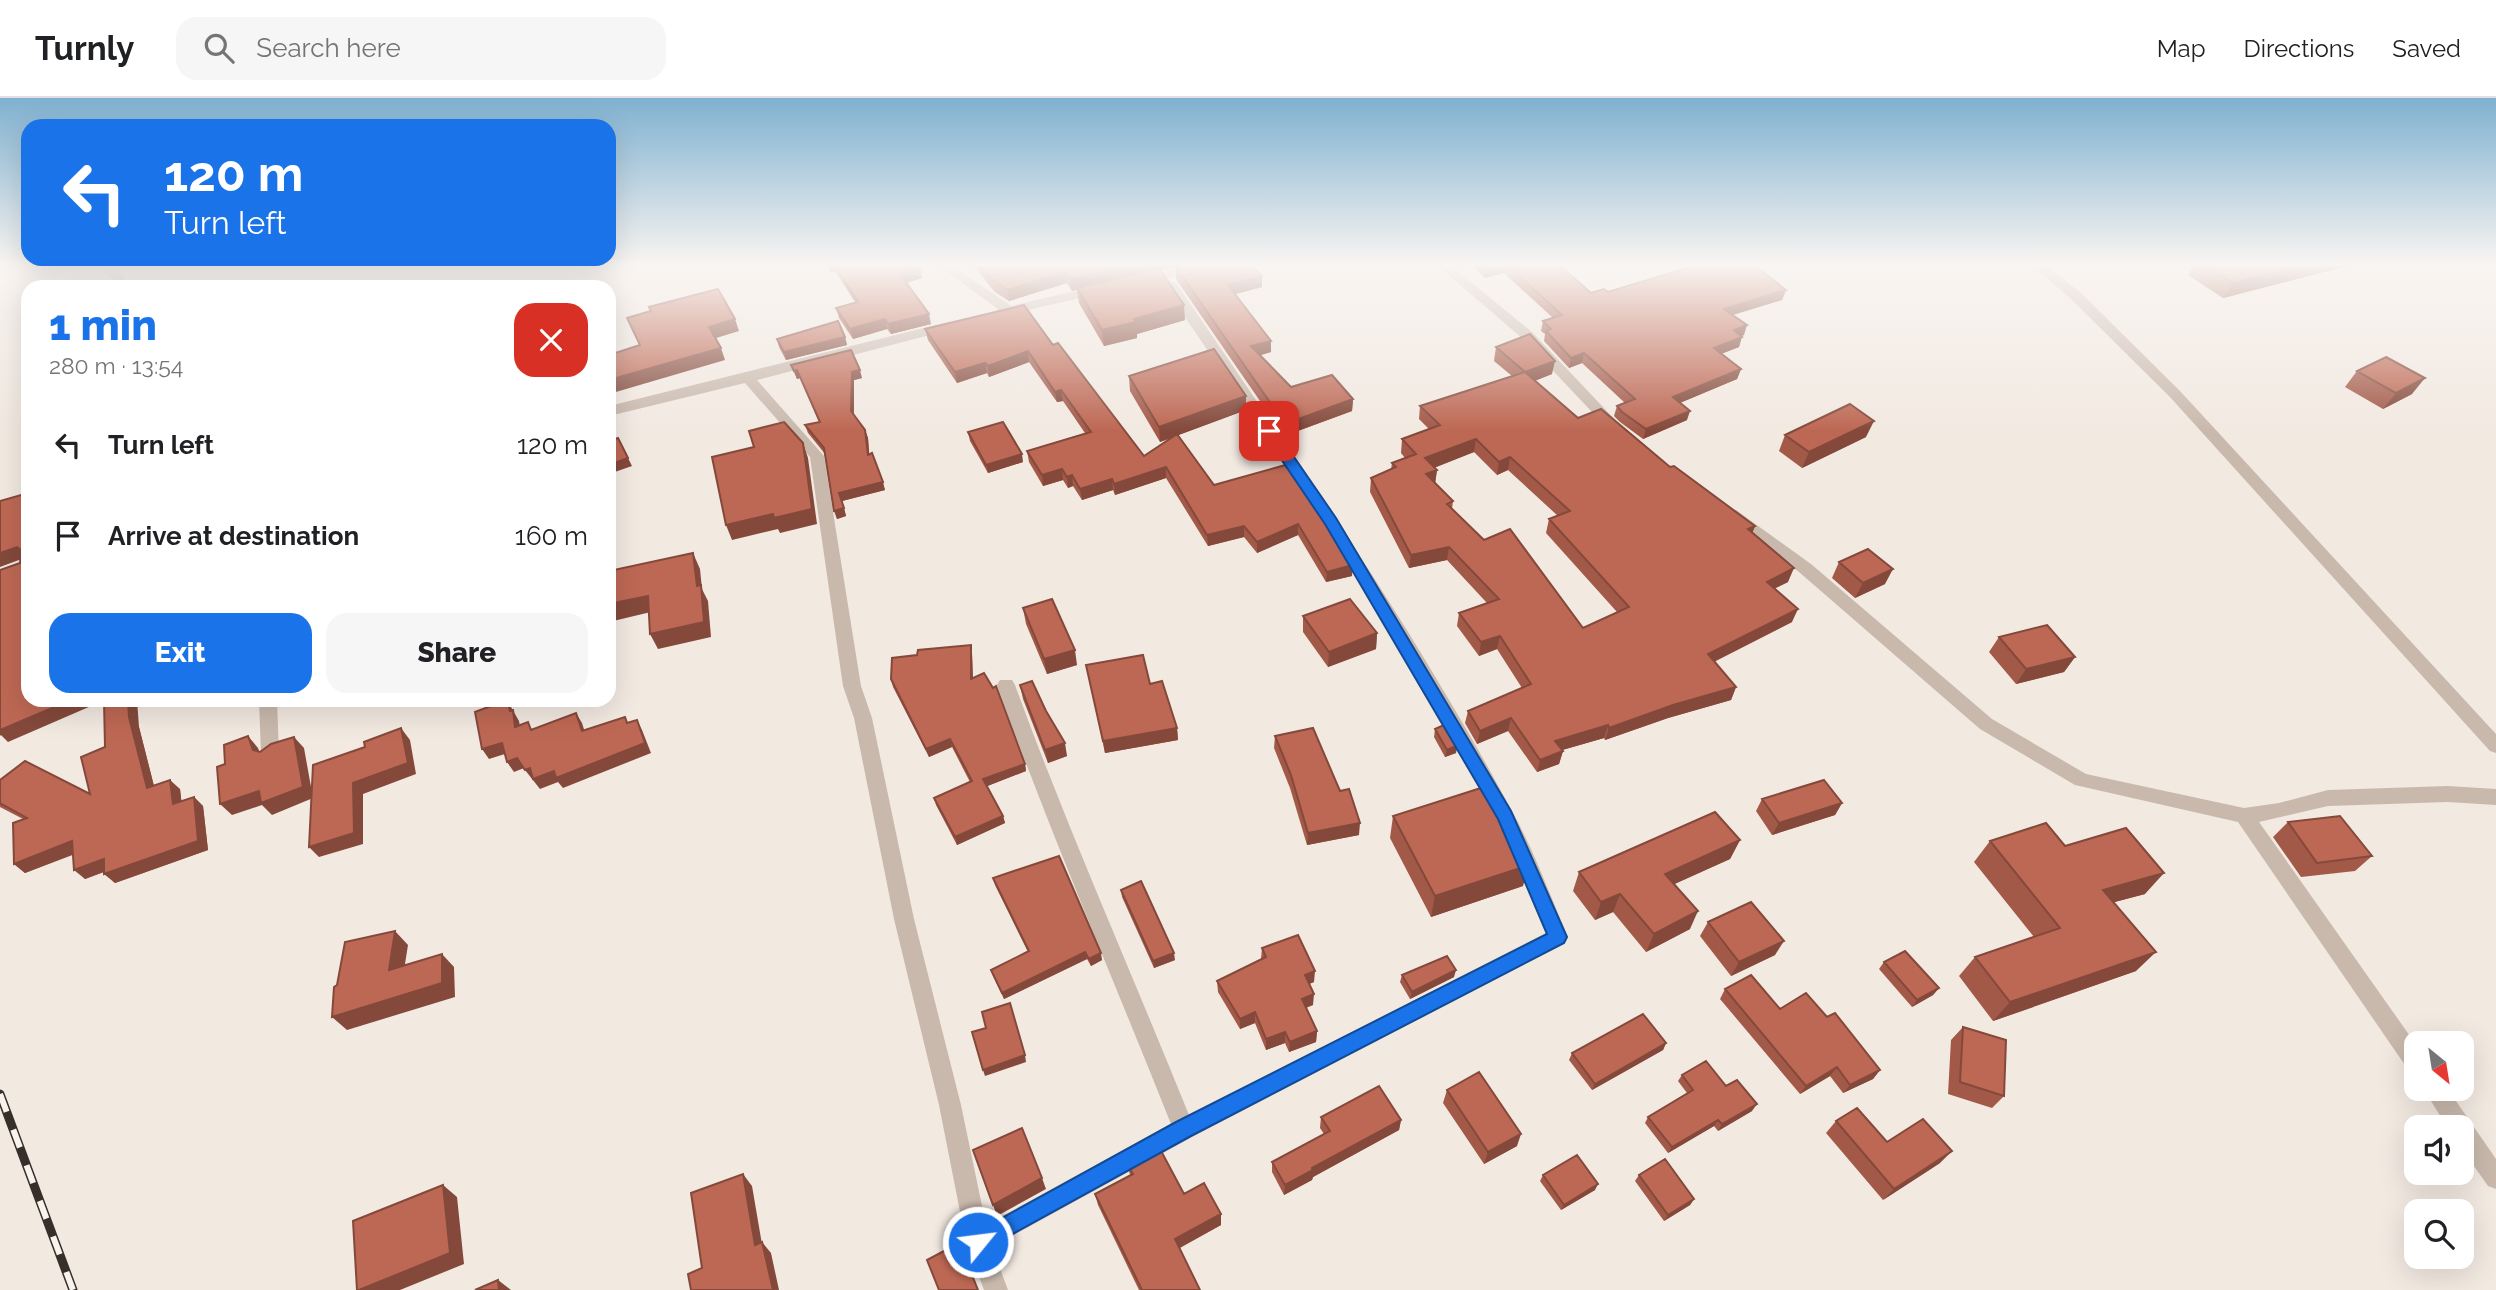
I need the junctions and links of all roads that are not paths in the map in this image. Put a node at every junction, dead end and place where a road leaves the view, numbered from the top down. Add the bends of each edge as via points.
1 (1194, 320) edge
2 (1508, 320) edge
3 (2100, 320) edge
4 (956, 324) edge
5 (748, 378) junction
6 (616, 409) edge
7 (1624, 435) edge
8 (1721, 504) edge
9 (1006, 685) dead end
10 (268, 707) edge
11 (2496, 746) edge
12 (270, 754) edge
13 (2496, 797) edge
14 (2244, 816) junction
15 (2404, 1045) edge
16 (1184, 1129) junction
17 (2474, 1147) edge
18 (2496, 1178) edge
19 (978, 1242) junction
20 (996, 1290) edge

1 - 16 street via 1331,521 1430,685 1505,816 1558,937
2 - 7 street
3 - 11 street via 2175,394
4 - 5 street
5 - 6 street
5 - 19 street via 817,456 852,686 863,718
8 - 14 street via 1805,568 1986,724 2082,780
9 - 16 street via 1046,796
10 - 12 street
13 - 14 street via 2328,798
14 - 15 street
16 - 19 street
17 - 18 street
19 - 20 street

